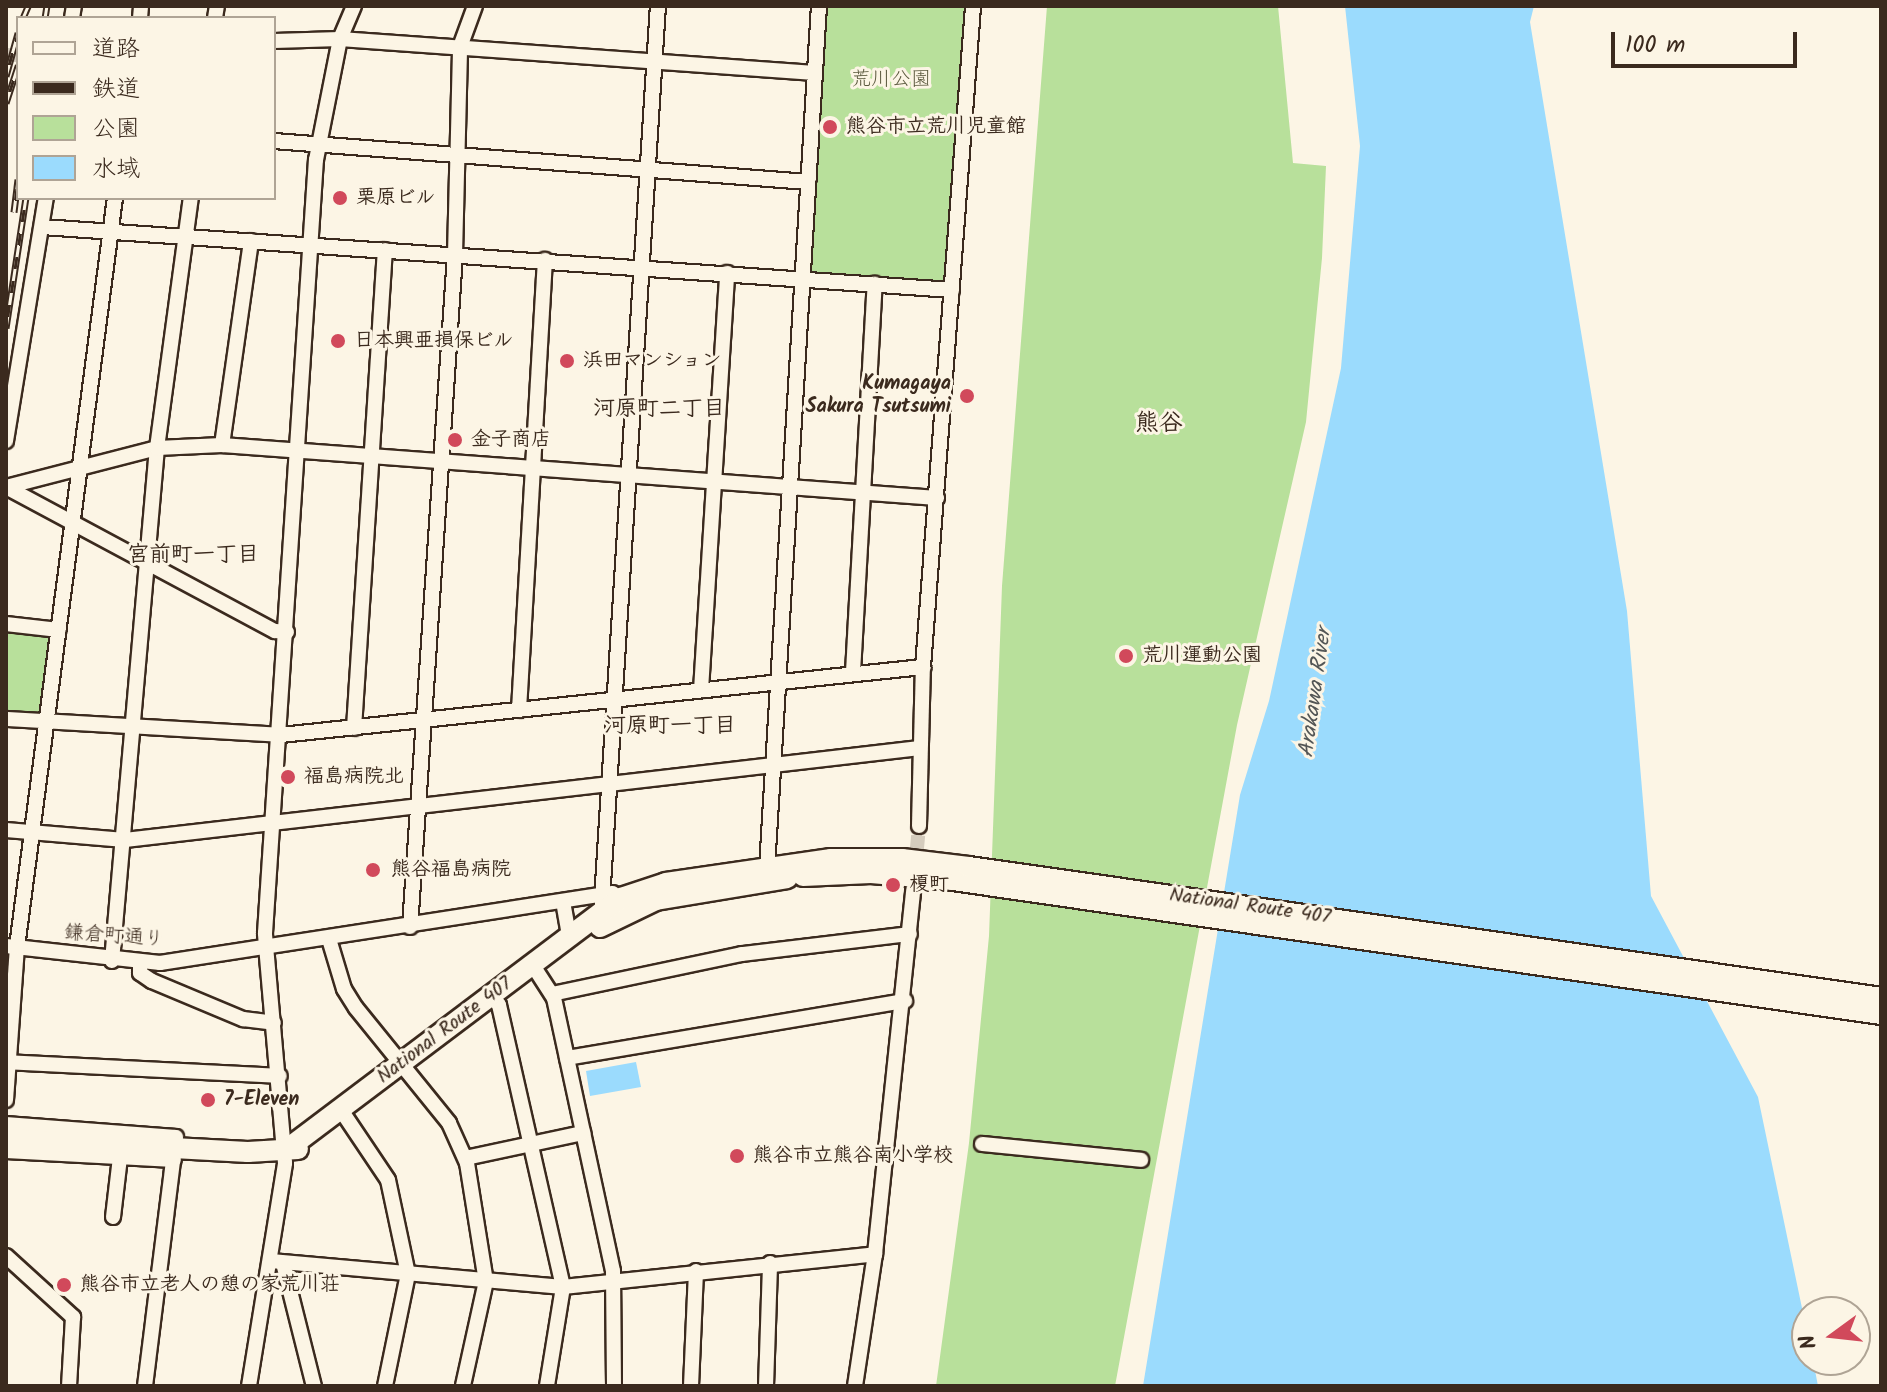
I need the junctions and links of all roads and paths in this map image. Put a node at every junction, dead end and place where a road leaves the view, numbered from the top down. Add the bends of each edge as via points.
1 (354, 6) edge
2 (475, 6) edge
3 (658, 6) edge
4 (819, 6) edge
5 (973, 6) edge
6 (340, 39) junction
7 (276, 41) edge
8 (460, 47) junction
9 (654, 61) junction
10 (815, 73) junction
11 (276, 141) edge
12 (318, 143) junction
13 (460, 155) junction
14 (647, 168) junction
15 (808, 182) junction
16 (46, 200) edge
17 (115, 200) edge
18 (191, 200) edge
19 (42, 227) junction
20 (111, 232) junction
21 (186, 237) junction
22 (251, 241) junction
23 (310, 242) junction
24 (385, 250) junction
25 (455, 255) junction
26 (545, 260) junction
27 (642, 268) junction
28 (727, 273) junction
29 (803, 278) junction
30 (875, 284) junction
31 (952, 290) junction
32 (6, 441) edge
33 (222, 445) junction
34 (157, 448) junction
35 (296, 451) junction
36 (371, 457) junction
37 (441, 461) junction
38 (80, 466) junction
39 (532, 468) junction
40 (629, 476) junction
41 (713, 481) junction
42 (790, 487) junction
43 (862, 494) junction
44 (937, 498) junction
45 (73, 523) junction
46 (147, 562) junction
47 (6, 624) edge
48 (59, 630) junction
49 (287, 632) junction
50 (923, 667) junction
51 (853, 672) junction
52 (777, 681) junction
53 (701, 690) junction
54 (615, 698) junction
55 (519, 710) junction
56 (6, 719) edge
57 (47, 721) junction
58 (427, 721) junction
59 (133, 726) junction
60 (354, 728) junction
61 (281, 735) junction
62 (920, 748) junction
63 (771, 765) junction
64 (610, 783) junction
65 (419, 806) junction
66 (275, 823) junction
67 (919, 826) tunnel mouth
68 (6, 830) edge
69 (31, 832) junction
70 (125, 840) junction
71 (767, 868) junction
72 (968, 874) junction
73 (791, 877) junction
74 (913, 890) dead end
75 (611, 903) junction
76 (548, 906) junction
77 (564, 907) junction
78 (410, 927) junction
79 (910, 934) junction
80 (569, 935) junction
81 (329, 939) junction
82 (11, 947) edge
83 (266, 949) junction
84 (112, 961) junction
85 (140, 963) junction
86 (536, 969) junction
87 (552, 994) junction
88 (1881, 998) edge
89 (496, 1001) junction
90 (905, 1001) junction
91 (1881, 1014) edge
92 (274, 1023) junction
93 (567, 1058) junction
94 (7, 1062) edge
95 (406, 1070) junction
96 (280, 1076) junction
97 (6, 1100) edge
98 (344, 1114) junction
99 (6, 1124) edge
100 (583, 1133) junction
101 (6, 1139) edge
102 (532, 1143) junction
103 (982, 1144) dead end
104 (286, 1150) junction
105 (6, 1151) edge
106 (175, 1154) junction
107 (120, 1157) junction
108 (466, 1158) junction
109 (1141, 1160) dead end
110 (113, 1217) dead end
111 (875, 1254) junction
112 (6, 1256) edge
113 (277, 1262) junction
114 (770, 1263) junction
115 (696, 1271) junction
116 (408, 1274) junction
117 (614, 1280) junction
118 (486, 1281) junction
119 (563, 1287) junction
120 (69, 1386) edge
121 (145, 1386) edge
122 (249, 1386) edge
123 (314, 1386) edge
124 (385, 1386) edge
125 (463, 1386) edge
126 (547, 1386) edge
127 (614, 1386) edge
128 (691, 1386) edge
129 (766, 1386) edge
130 (855, 1386) edge

1 - 6 street
2 - 8 street
3 - 9 street
4 - 10 street
5 - 31 street
6 - 7 street
6 - 8 street
6 - 12 street
8 - 9 street
8 - 13 street
9 - 10 street
9 - 14 street
10 - 15 street
11 - 12 street
12 - 13 street
12 - 23 street
13 - 14 street
13 - 25 street
14 - 15 street
14 - 27 street
15 - 29 street
16 - 19 street
17 - 20 street
18 - 21 street
19 - 20 street
19 - 32 street
20 - 21 street
20 - 38 street
21 - 22 street
21 - 34 street
22 - 23 street
22 - 33 street
23 - 24 street
23 - 35 street
24 - 25 street
24 - 36 street
25 - 26 street
25 - 37 street
26 - 27 street
26 - 39 street
27 - 28 street
27 - 40 street
28 - 29 street
28 - 41 street
29 - 30 street
29 - 42 street
30 - 31 street
30 - 43 street
31 - 44 street
33 - 34 street
33 - 35 street
34 - 38 street
34 - 46 street
35 - 36 street
35 - 49 street
36 - 37 street
36 - 60 street
37 - 39 street
37 - 58 street
38 - 45 street
38 - 45 street via 6,487
39 - 40 street
39 - 55 street
40 - 41 street
40 - 54 street
41 - 42 street
41 - 53 street
42 - 43 street
42 - 52 street
43 - 44 street
43 - 51 street
44 - 50 street
45 - 46 street
45 - 48 street
46 - 49 street via 275,631
46 - 59 street
47 - 48 street
48 - 57 street
49 - 61 street
50 - 51 street
50 - 62 street
51 - 52 street
52 - 53 street
52 - 63 street
53 - 54 street
54 - 55 street
54 - 64 street
55 - 58 street
56 - 57 street
57 - 59 street
57 - 69 street
58 - 60 street
58 - 65 street
59 - 61 street
59 - 70 street
60 - 61 street
61 - 66 street
62 - 63 street
62 - 67 street
63 - 64 street
63 - 71 street
64 - 65 street
64 - 75 street
65 - 66 street
65 - 78 street
66 - 70 street
66 - 83 street
68 - 69 street
69 - 70 street
69 - 82 street
70 - 84 street
71 - 72 highway, National Route 407 via 878,857
71 - 75 highway, National Route 407
72 - 73 highway, National Route 407
72 - 88 highway, National Route 407
72 - 91 highway, National Route 407
73 - 75 highway
73 - 75 highway
74 - 79 street
75 - 76 street
75 - 77 street
75 - 80 highway, National Route 407
75 - 86 highway, National Route 407
76 - 77 street
76 - 78 street, 鎌倉町通り
77 - 80 street
78 - 81 street, 鎌倉町通り
79 - 87 street via 742,954
79 - 90 street
80 - 86 highway, National Route 407
81 - 83 street, 鎌倉町通り
81 - 95 street via 344,989
82 - 84 street, 鎌倉町通り
82 - 94 street
83 - 85 street, 鎌倉町通り
83 - 92 street
84 - 85 street, 鎌倉町通り
85 - 92 street via 140,973 152,981 243,1019
86 - 87 street
86 - 89 highway, National Route 407
87 - 93 street
89 - 95 highway, National Route 407
89 - 102 street
90 - 93 street
90 - 111 street
92 - 96 street
93 - 100 street
94 - 96 street
94 - 97 street
95 - 98 highway, National Route 407
95 - 108 street via 449,1123
96 - 104 street
98 - 104 highway, National Route 407
98 - 116 street via 388,1180
99 - 106 street via 173,1135
100 - 102 street
100 - 117 street
101 - 106 highway via 97,1143
102 - 108 street
102 - 119 street
103 - 109 street
104 - 106 highway
104 - 113 street
105 - 107 street
106 - 107 street
106 - 121 street
107 - 110 street
108 - 118 street
111 - 114 street
111 - 130 street
112 - 120 street via 73,1317
113 - 116 street
113 - 122 street
113 - 123 street
114 - 115 street
114 - 129 street
115 - 117 street
115 - 128 street
116 - 118 street
116 - 124 street
117 - 119 street
117 - 127 street
118 - 119 street
118 - 125 street
119 - 126 street

